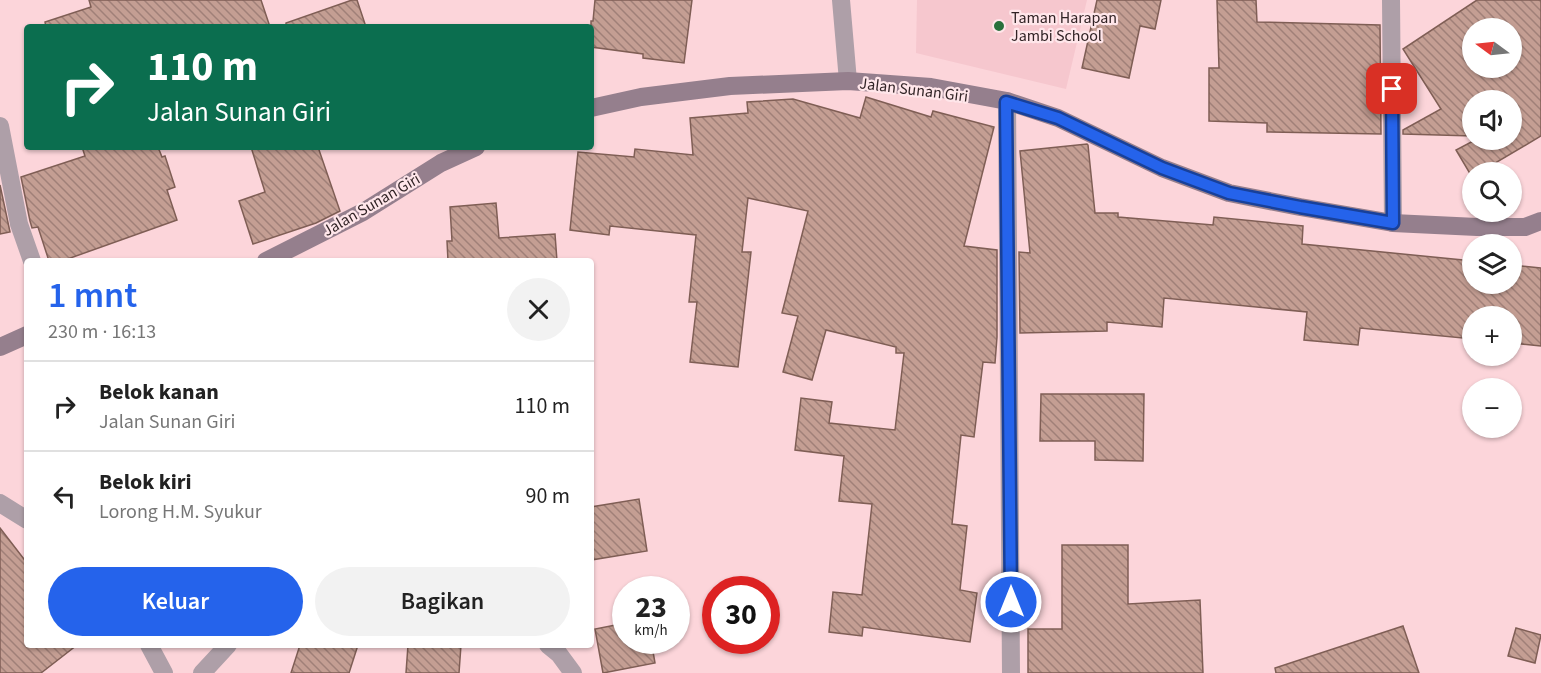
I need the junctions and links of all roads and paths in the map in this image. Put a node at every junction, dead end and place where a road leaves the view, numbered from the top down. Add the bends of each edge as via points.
1 (841, 0) edge
2 (1391, 0) edge
3 (848, 81) junction
4 (1006, 102) junction
5 (594, 107) edge
6 (0, 126) edge
7 (469, 150) edge
8 (1541, 221) edge
9 (1393, 223) junction
10 (31, 258) edge
11 (272, 258) edge
12 (24, 336) edge
13 (0, 347) edge
14 (0, 502) edge
15 (24, 518) edge
16 (151, 648) edge
17 (225, 648) edge
18 (552, 648) edge
19 (165, 673) edge
20 (202, 673) edge
21 (573, 673) edge
22 (1011, 673) edge

1 - 3 street
2 - 9 street
3 - 4 street, Jalan Sunan Giri via 931,87
3 - 5 street, Jalan Sunan Giri via 730,86
4 - 9 street, Jalan Sunan Giri via 1058,118 1162,168 1229,193
4 - 22 street
6 - 10 street via 19,224
7 - 11 street, Jalan Sunan Giri via 441,163 363,212
8 - 9 street, Jalan Sunan Giri via 1525,227
12 - 13 street
14 - 15 street
16 - 19 street
17 - 20 street
18 - 21 street

